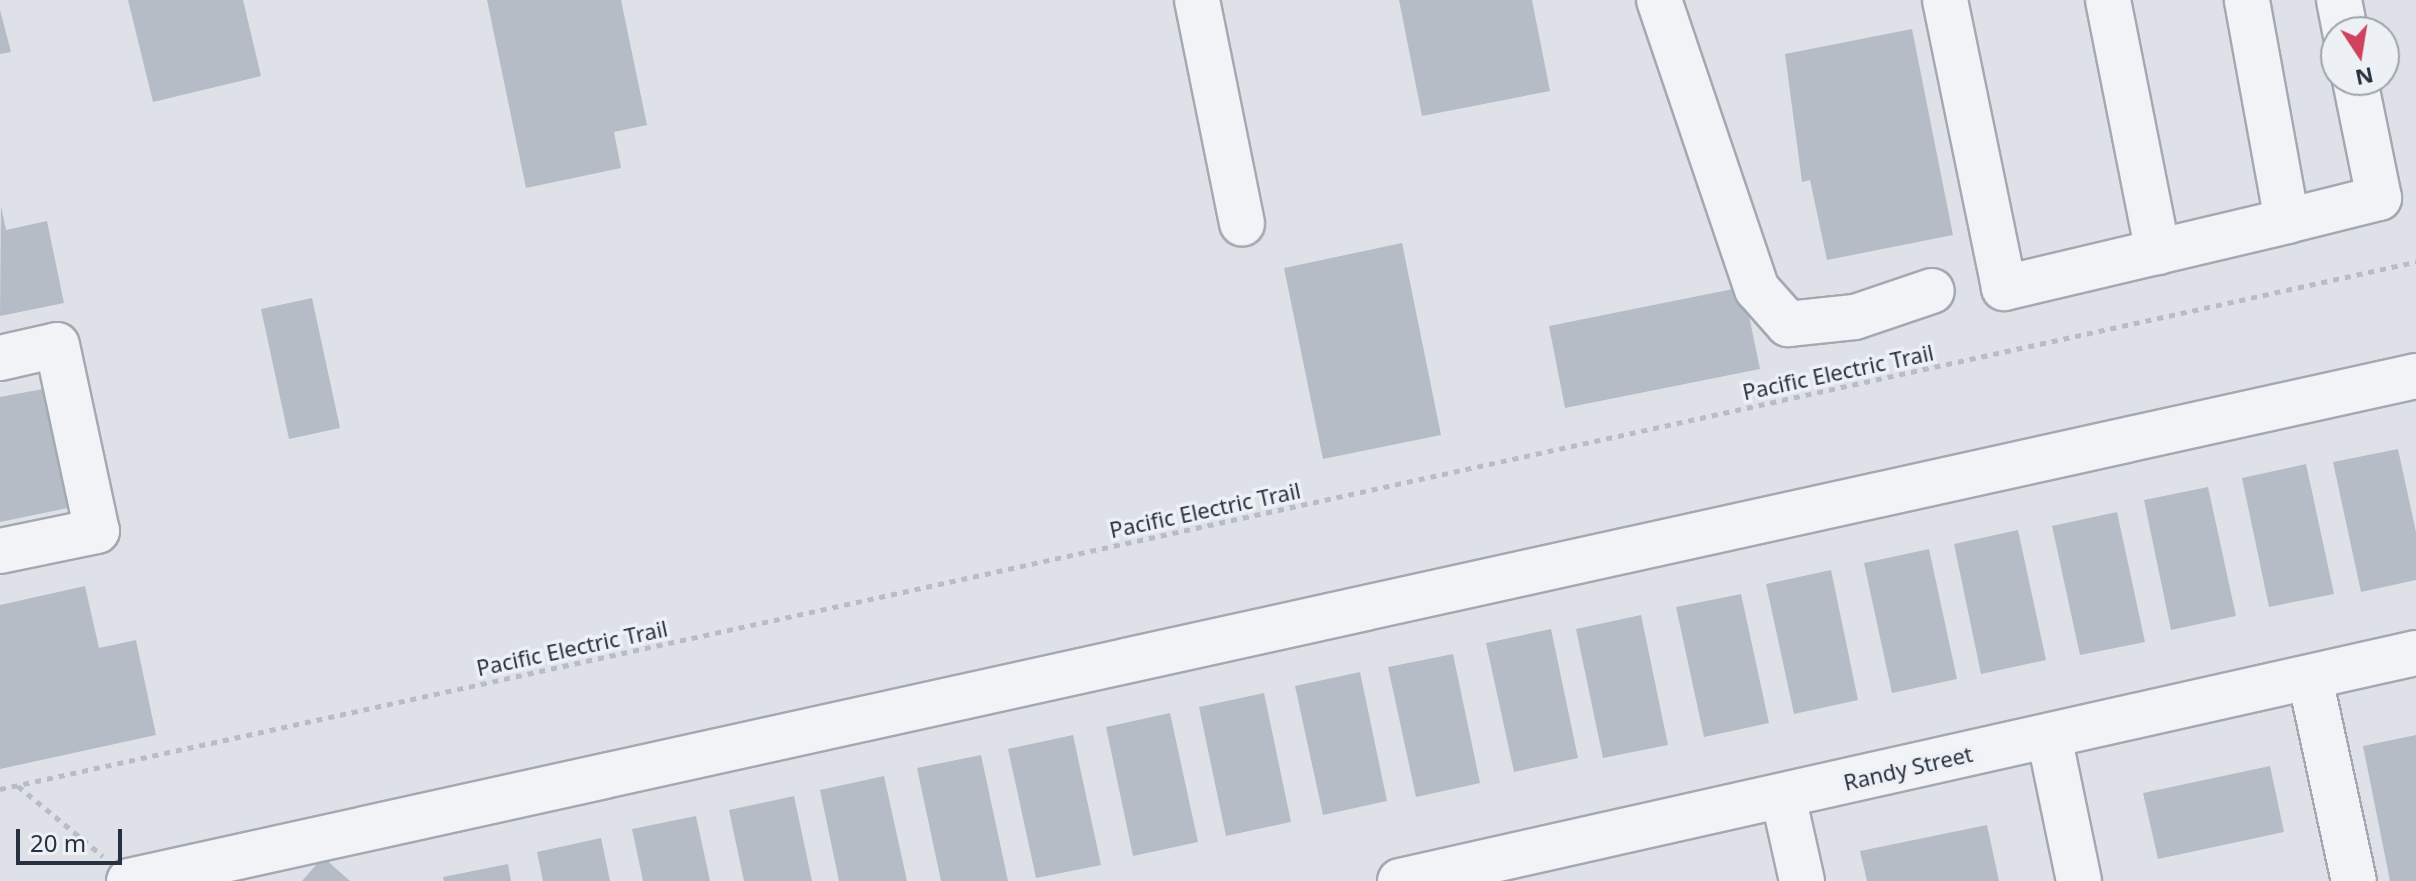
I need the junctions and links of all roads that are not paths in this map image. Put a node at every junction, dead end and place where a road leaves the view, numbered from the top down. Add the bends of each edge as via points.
1 (1197, 0) edge
2 (1659, 0) edge
3 (1945, 0) edge
4 (2108, 0) edge
5 (2247, 0) edge
6 (2358, 96) edge
7 (2287, 221) junction
8 (1242, 224) dead end
9 (2158, 252) junction
10 (1932, 291) dead end
11 (0, 358) edge
12 (2416, 376) edge
13 (0, 551) edge
14 (2416, 653) edge
15 (2310, 678) junction
16 (2049, 736) junction
17 (1783, 796) junction
18 (1519, 870) edge
19 (129, 879) edge
20 (1400, 881) edge
21 (1802, 881) edge
22 (2079, 881) edge
23 (2354, 881) edge

1 - 8 street
2 - 10 street via 1752,277 1788,324 1855,317
3 - 9 street via 2004,288
4 - 9 street
5 - 7 street
6 - 7 street via 2379,198
7 - 9 street
11 - 13 street via 57,345 97,531
12 - 19 street
14 - 15 street, Randy Street
15 - 16 street, Randy Street
15 - 23 street
16 - 17 street, Randy Street
16 - 22 street
17 - 18 street, Randy Street
17 - 21 street
18 - 20 street, Randy Street

